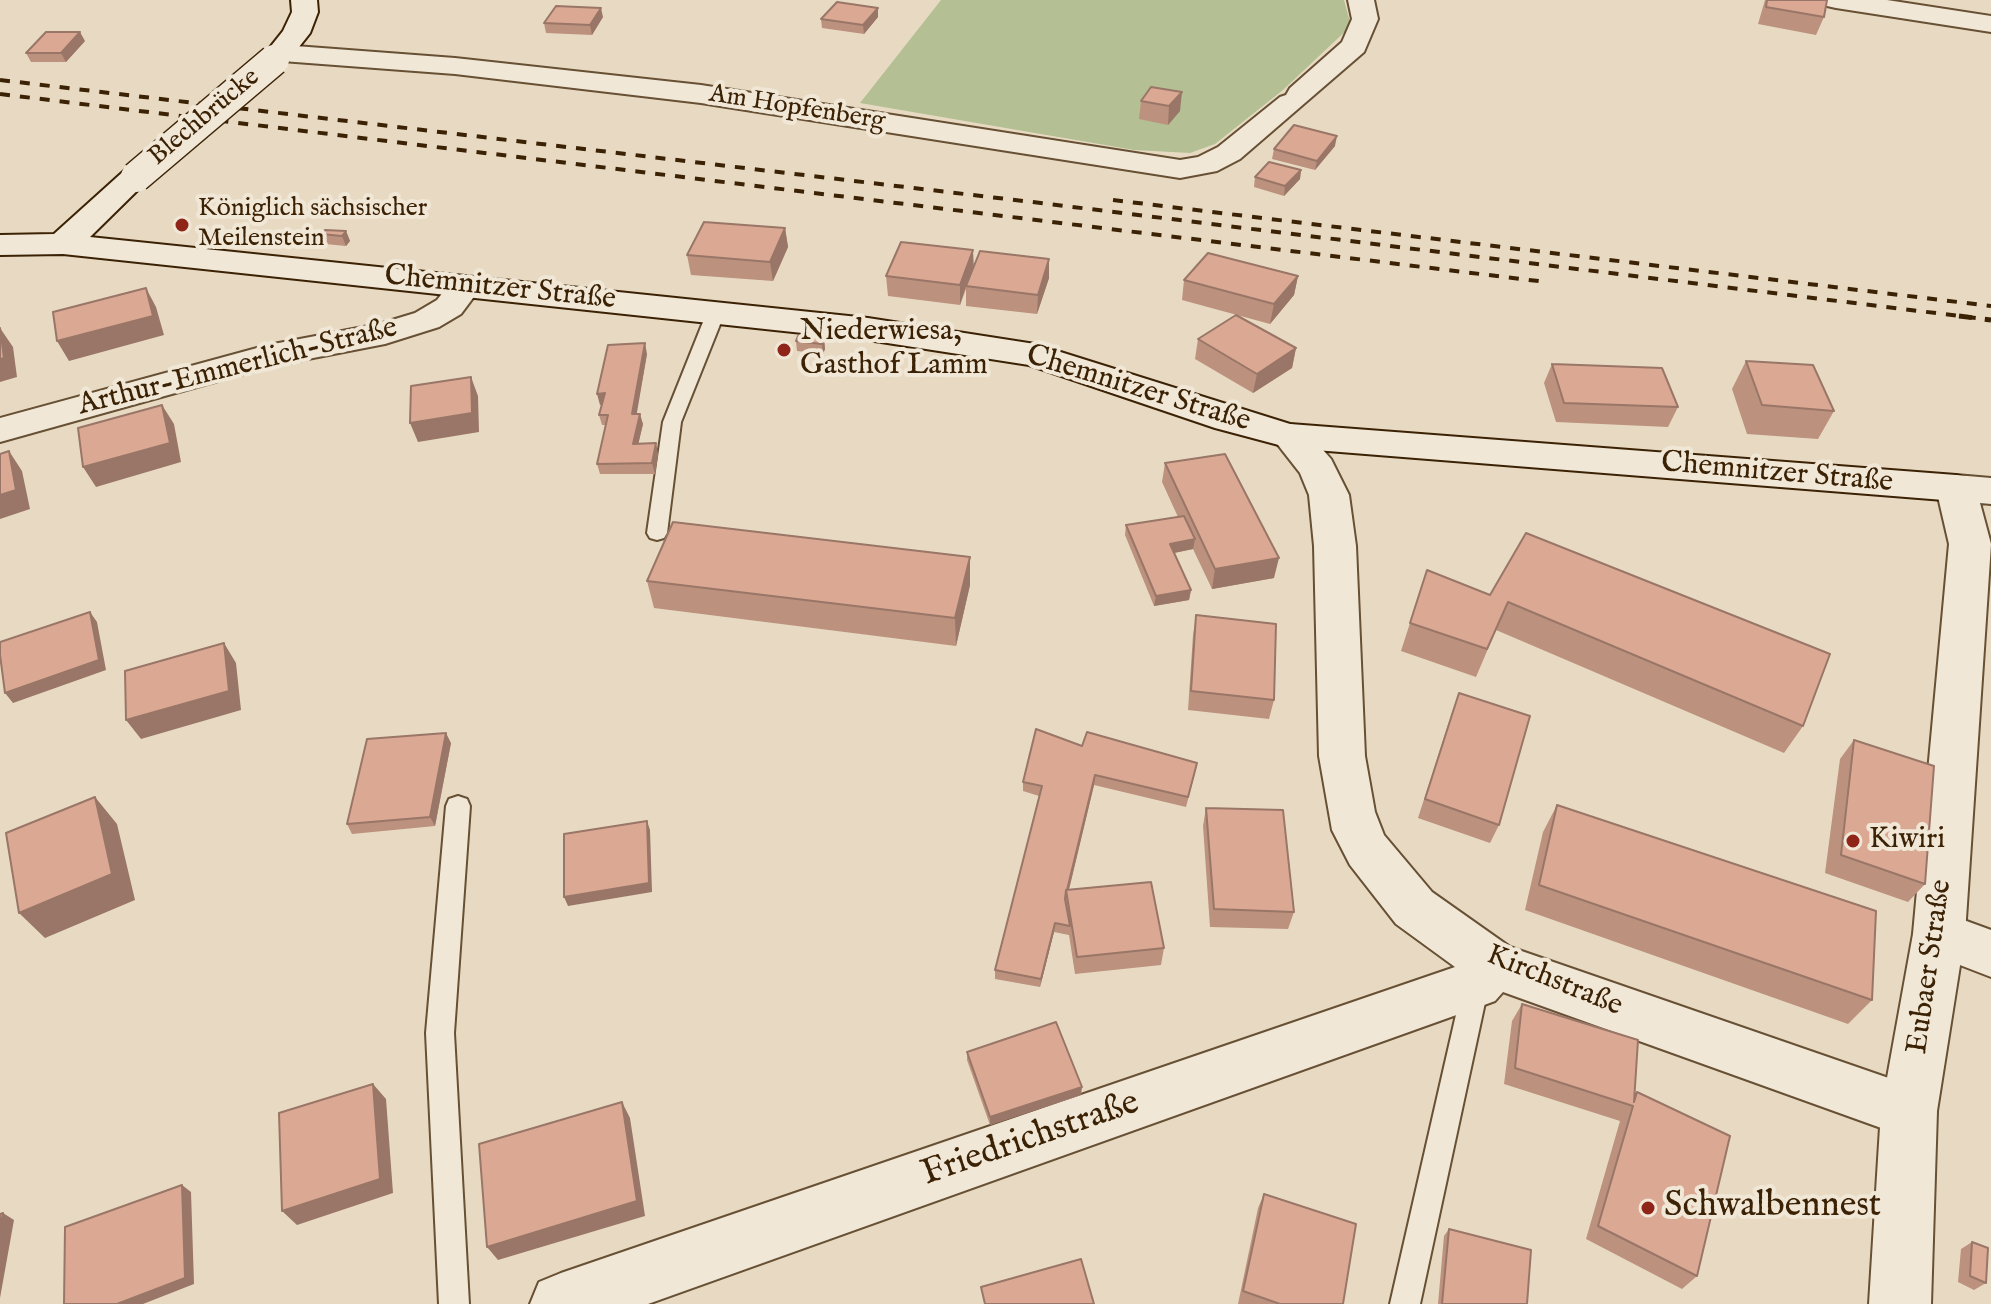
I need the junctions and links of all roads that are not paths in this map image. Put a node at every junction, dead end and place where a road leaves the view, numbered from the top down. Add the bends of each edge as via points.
1 (304, 0) edge
2 (1361, 0) edge
3 (1836, 0) edge
4 (1991, 24) edge
5 (278, 56) junction
6 (63, 244) junction
7 (0, 245) edge
8 (465, 286) junction
9 (716, 312) junction
10 (0, 430) edge
11 (1290, 436) junction
12 (1974, 490) edge
13 (657, 533) dead end
14 (458, 806) dead end
15 (1939, 934) junction
16 (1991, 954) edge
17 (1485, 974) junction
18 (1909, 1111) junction
19 (454, 1304) edge
20 (561, 1304) edge
21 (1405, 1304) edge
22 (1900, 1304) edge

1 - 5 street via 305,12
2 - 5 street, Am Hopfenberg via 1365,19 1354,46 1229,153 1206,165 1180,169 701,94 455,66
3 - 4 street
5 - 6 street, Blechbrücke, bridge
6 - 7 street, Chemnitzer Straße
6 - 8 street, Chemnitzer Straße
8 - 9 street, Chemnitzer Straße
8 - 10 street, Arthur-Emmerlich-Straße via 449,307 427,320 268,356
9 - 11 street, Chemnitzer Straße via 1035,355
9 - 13 lane via 672,422
11 - 12 street, Chemnitzer Straße
11 - 17 street, Kirchstraße via 1317,468 1329,495 1342,756 1356,830 1414,908
12 - 15 street, Eubaer Straße
14 - 19 lane via 440,1033
15 - 16 street
15 - 18 street, Eubaer Straße
17 - 18 street, Kirchstraße
17 - 20 street, Friedrichstraße
17 - 21 lane
18 - 22 street, Eubaer Straße

